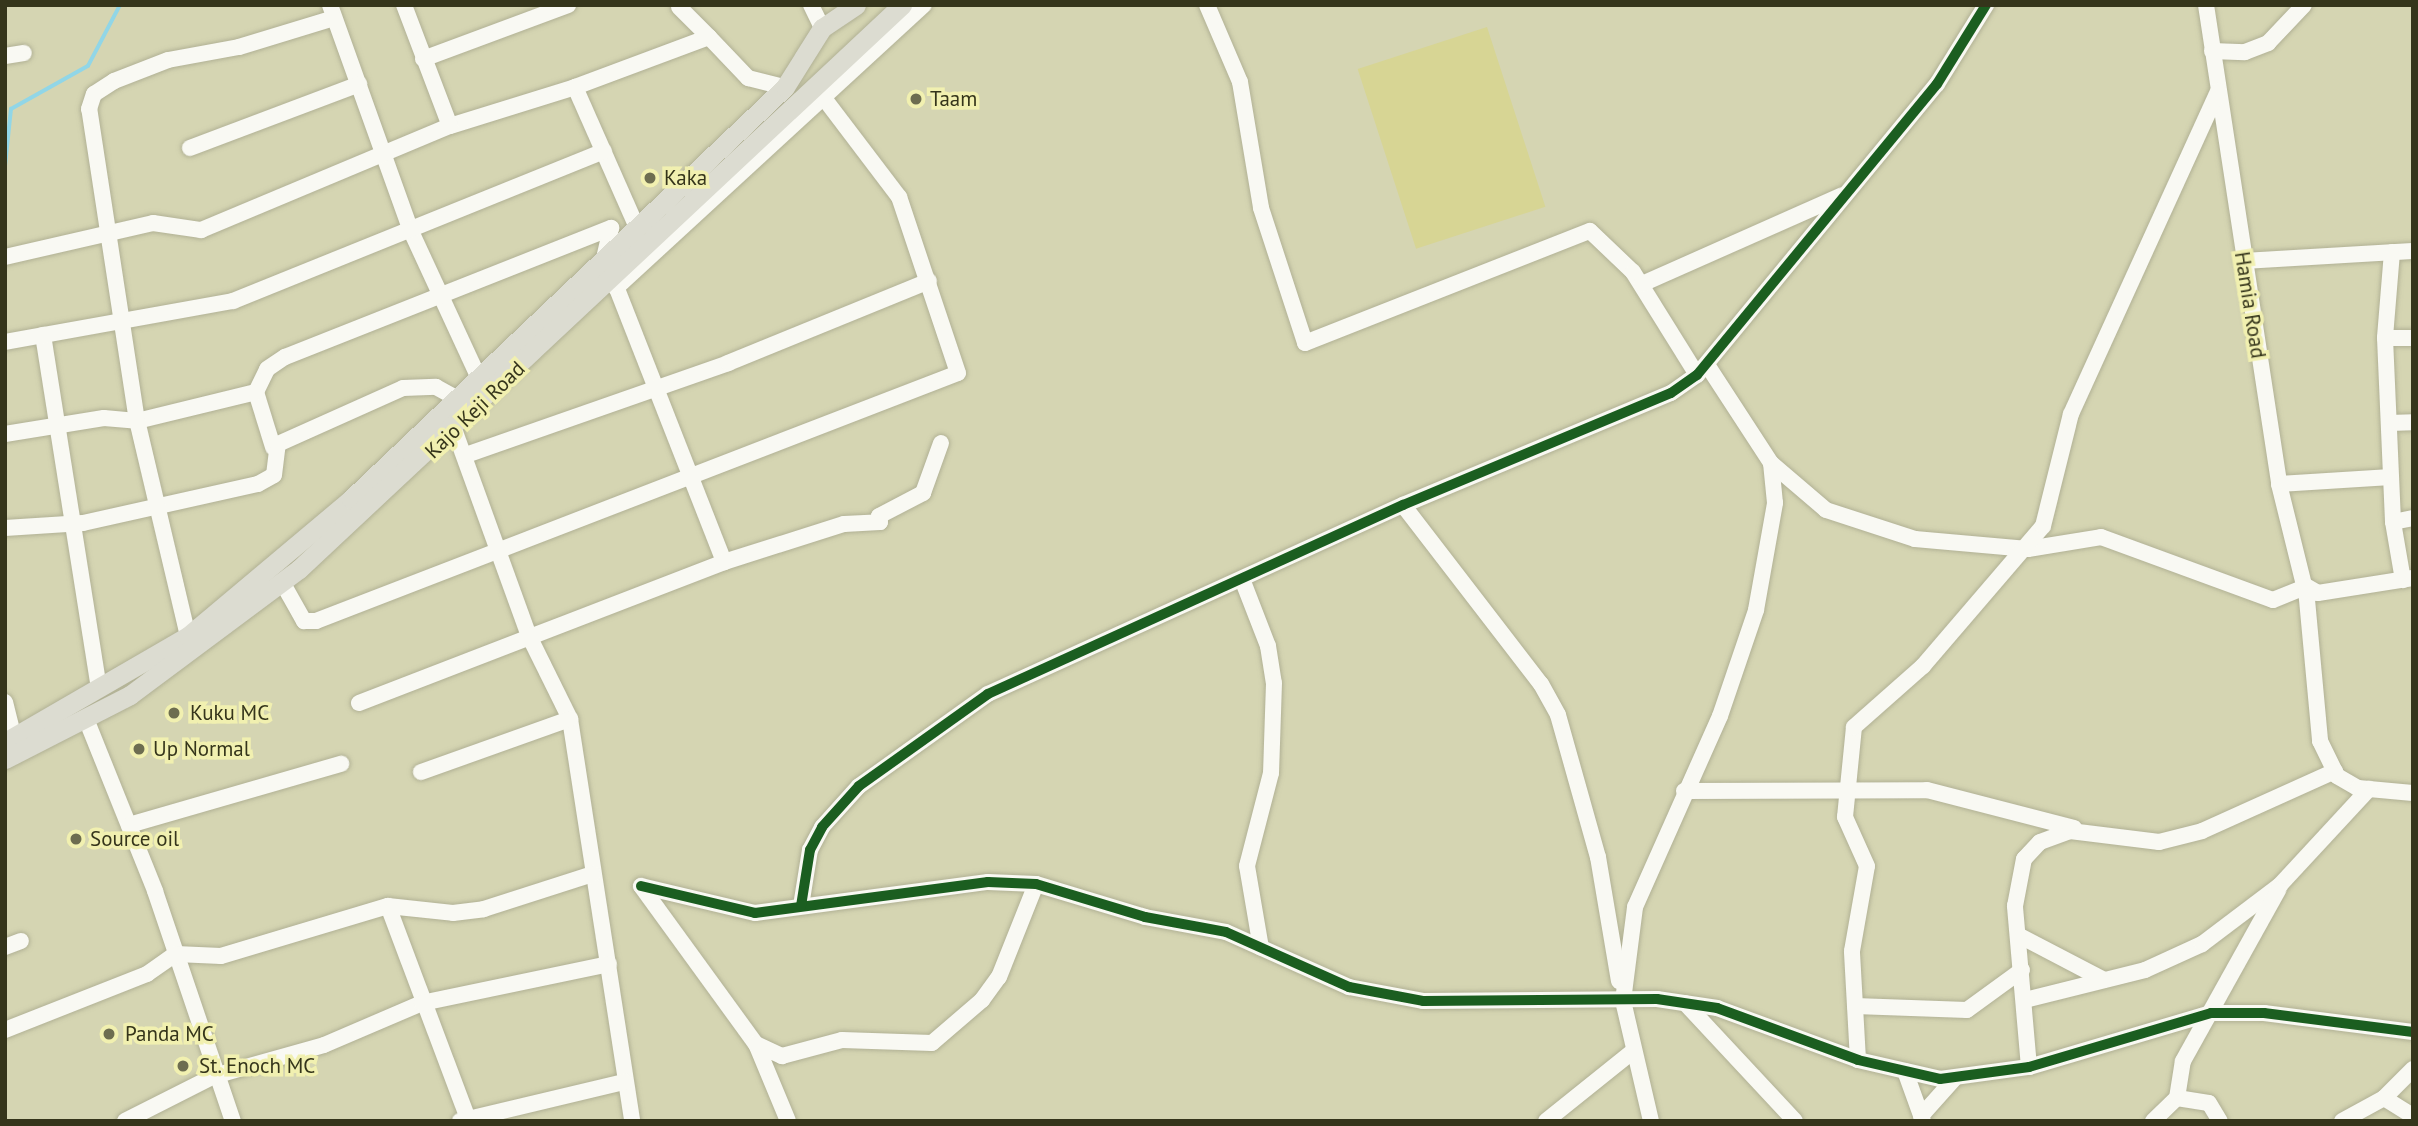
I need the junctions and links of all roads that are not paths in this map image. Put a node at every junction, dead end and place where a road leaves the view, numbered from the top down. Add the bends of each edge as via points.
1 (404, 5) edge
2 (568, 5) edge
3 (811, 5) edge
4 (856, 5) edge
5 (902, 5) edge
6 (924, 5) edge
7 (1207, 5) edge
8 (1986, 5) edge
9 (2206, 5) edge
10 (2304, 5) edge
11 (680, 6) edge
12 (332, 12) edge
13 (822, 28) junction
14 (709, 37) junction
15 (2212, 51) junction
16 (24, 53) dead end
17 (5, 56) edge
18 (423, 59) junction
19 (359, 84) junction
20 (575, 87) junction
21 (785, 87) junction
22 (2218, 91) junction
23 (823, 97) junction
24 (450, 127) junction
25 (190, 148) dead end
26 (604, 151) junction
27 (383, 155) junction
28 (1846, 193) junction
29 (410, 229) junction
30 (112, 230) junction
31 (638, 230) junction
32 (2413, 251) edge
33 (2392, 252) junction
34 (5, 257) edge
35 (604, 258) junction
36 (2243, 261) junction
37 (929, 281) junction
38 (614, 283) junction
39 (1642, 284) junction
40 (437, 293) junction
41 (122, 324) junction
42 (43, 335) junction
43 (2385, 338) junction
44 (2413, 338) edge
45 (5, 342) edge
46 (1702, 370) junction
47 (479, 378) junction
48 (655, 386) junction
49 (256, 392) junction
50 (459, 400) junction
51 (137, 421) junction
52 (2413, 422) edge
53 (2389, 423) junction
54 (55, 424) junction
55 (454, 429) junction
56 (5, 433) edge
57 (941, 443) dead end
58 (273, 447) junction
59 (466, 455) junction
60 (1771, 463) junction
61 (692, 476) junction
62 (2390, 477) junction
63 (2279, 484) junction
64 (1403, 505) junction
65 (155, 507) junction
66 (2413, 518) edge
67 (71, 522) junction
68 (2393, 522) junction
69 (5, 528) edge
70 (499, 549) junction
71 (2028, 549) junction
72 (724, 562) junction
73 (1242, 579) junction
74 (2408, 579) edge
75 (282, 582) junction
76 (2310, 590) junction
77 (249, 598) junction
78 (188, 636) junction
79 (529, 636) junction
80 (99, 689) junction
81 (5, 702) edge
82 (359, 702) dead end
83 (86, 719) junction
84 (570, 719) junction
85 (9, 740) edge
86 (5, 759) edge
87 (341, 764) dead end
88 (2334, 771) junction
89 (421, 772) dead end
90 (2369, 789) junction
91 (1685, 790) junction
92 (1848, 792) junction
93 (2413, 793) edge
94 (129, 825) junction
95 (2086, 832) junction
96 (593, 874) junction
97 (1036, 884) junction
98 (2280, 885) junction
99 (388, 906) junction
100 (801, 906) junction
101 (2018, 935) junction
102 (1261, 948) junction
103 (176, 954) junction
104 (609, 964) junction
105 (2022, 970) junction
106 (2104, 981) junction
107 (2025, 1000) junction
108 (1623, 1001) junction
109 (422, 1003) junction
110 (1685, 1003) junction
111 (1854, 1006) junction
112 (2211, 1013) junction
113 (5, 1030) edge
114 (2413, 1032) edge
115 (756, 1044) junction
116 (1631, 1053) junction
117 (1858, 1060) junction
118 (2029, 1068) junction
119 (2413, 1069) edge
120 (1905, 1071) junction
121 (215, 1076) junction
122 (1955, 1078) junction
123 (624, 1082) junction
124 (2177, 1098) junction
125 (2385, 1098) junction
126 (2413, 1116) edge
127 (1922, 1118) edge
128 (466, 1120) edge
129 (125, 1121) edge
130 (233, 1121) edge
131 (632, 1121) edge
132 (788, 1121) edge
133 (1546, 1121) edge
134 (1651, 1121) edge
135 (1795, 1121) edge
136 (2153, 1121) edge
137 (2220, 1121) edge
138 (2342, 1121) edge

1 - 18 street
2 - 18 street
3 - 13 street
4 - 13 main road, Kajo Keji Road
5 - 38 main road, Kajo Keji Road
6 - 23 street
7 - 39 street via 1240,82 1261,208 1305,343 1590,231
8 - 28 street via 1937,84
9 - 15 street, Hamia Road
10 - 15 street via 2268,44 2245,51
11 - 14 street
12 - 19 street
12 - 30 street via 239,47 168,60 94,94 89,132
13 - 21 main road, Kajo Keji Road
14 - 20 street
14 - 21 street via 748,78
15 - 22 street, Hamia Road
16 - 17 street
18 - 24 street
19 - 25 street
19 - 27 street
20 - 24 street
20 - 26 street
21 - 31 main road, Kajo Keji Road
22 - 36 street, Hamia Road
22 - 71 street via 2076,402 2052,503
23 - 37 street via 899,197
23 - 38 street
24 - 27 street
26 - 29 street
26 - 31 street
27 - 29 street
27 - 30 street via 201,230 164,222
28 - 39 street
28 - 46 street
29 - 40 street
29 - 41 street via 233,301
30 - 34 street
30 - 41 street
31 - 35 main road, Kajo Keji Road
32 - 33 street
33 - 36 street
33 - 43 street
35 - 40 street via 611,228
35 - 47 main road, Kajo Keji Road
36 - 63 street, Hamia Road
37 - 48 street via 728,363
37 - 61 street via 958,373
38 - 48 street
38 - 55 main road, Kajo Keji Road
39 - 46 street
40 - 47 street
40 - 49 street via 272,363
41 - 42 street
41 - 51 street
42 - 45 street
42 - 54 street
43 - 44 street
43 - 53 street
46 - 60 street
46 - 64 street via 1671,393
47 - 50 main road, Kajo Keji Road
48 - 59 street
48 - 61 street
49 - 51 street
49 - 58 street
50 - 58 street via 436,387 403,388
50 - 77 main road, Kajo Keji Road
51 - 54 street
51 - 65 street
52 - 53 street
53 - 62 street
54 - 56 street
54 - 67 street
55 - 59 street
55 - 75 main road, Kajo Keji Road
57 - 72 street via 923,493 879,516 880,522 844,524
58 - 65 street via 277,469 258,484
59 - 70 street
60 - 71 street via 1826,510 1864,527 1915,539
60 - 91 street via 1775,503 1756,610 1720,716
61 - 70 street
61 - 72 street
62 - 63 street
62 - 68 street
63 - 76 street, Hamia Road
64 - 73 street
64 - 108 street via 1541,684 1558,715 1598,857
65 - 67 street
65 - 78 street
66 - 68 street
67 - 69 street
67 - 80 street
68 - 74 street
70 - 75 street via 379,601 308,623
70 - 79 street
71 - 76 street via 2101,537 2273,600
71 - 92 street via 1923,666 1858,719
72 - 79 street
73 - 100 street via 988,694 942,722 859,786 822,827 810,850
73 - 102 street via 1268,646 1274,683 1271,773 1247,866
74 - 76 street
75 - 77 main road, Kajo Keji Road
76 - 88 street, Hamia Road via 2320,741
77 - 78 main road, Kajo Keji Road
77 - 83 main road, Kajo Keji Road
78 - 80 main road, Kajo Keji Road
79 - 82 street
79 - 84 street
80 - 85 main road, Kajo Keji Road
81 - 85 street
83 - 86 main road, Kajo Keji Road
83 - 94 street
84 - 89 street
84 - 96 street
87 - 94 street
88 - 90 street
88 - 95 street via 2202,831 2159,842
90 - 93 street
90 - 98 street
91 - 92 street
91 - 108 street via 1635,907
92 - 95 street via 1949,793
92 - 111 street via 1846,825 1867,866 1852,951
94 - 103 street
95 - 101 street via 2056,834 2024,859 2015,906
96 - 99 street via 484,909 453,913
96 - 104 street
97 - 100 street via 988,882
97 - 102 street via 1145,917 1226,932
97 - 115 street via 1018,915 999,977 982,1000 932,1043 842,1040 782,1056
98 - 106 street via 2202,944 2146,970
98 - 112 street
99 - 103 street via 221,956
99 - 109 street
100 - 115 street via 755,913 641,886
101 - 105 street
101 - 106 street
102 - 108 street via 1349,987 1423,1001
103 - 113 street via 147,974
103 - 121 street
104 - 109 street
104 - 123 street
105 - 107 street
105 - 111 street via 1967,1010
106 - 107 street
107 - 118 street
108 - 110 street
108 - 116 street
109 - 121 street via 324,1045
109 - 128 street
110 - 117 street via 1766,1024
110 - 135 street
111 - 117 street
112 - 114 street
112 - 118 street
112 - 124 street via 2183,1061
115 - 132 street
116 - 133 street
116 - 134 street
117 - 120 street
118 - 122 street
119 - 125 street
120 - 122 street
120 - 127 street
121 - 129 street
121 - 130 street
122 - 127 street
123 - 128 street
123 - 131 street
124 - 136 street
124 - 137 street via 2209,1103
125 - 126 street
125 - 138 street

